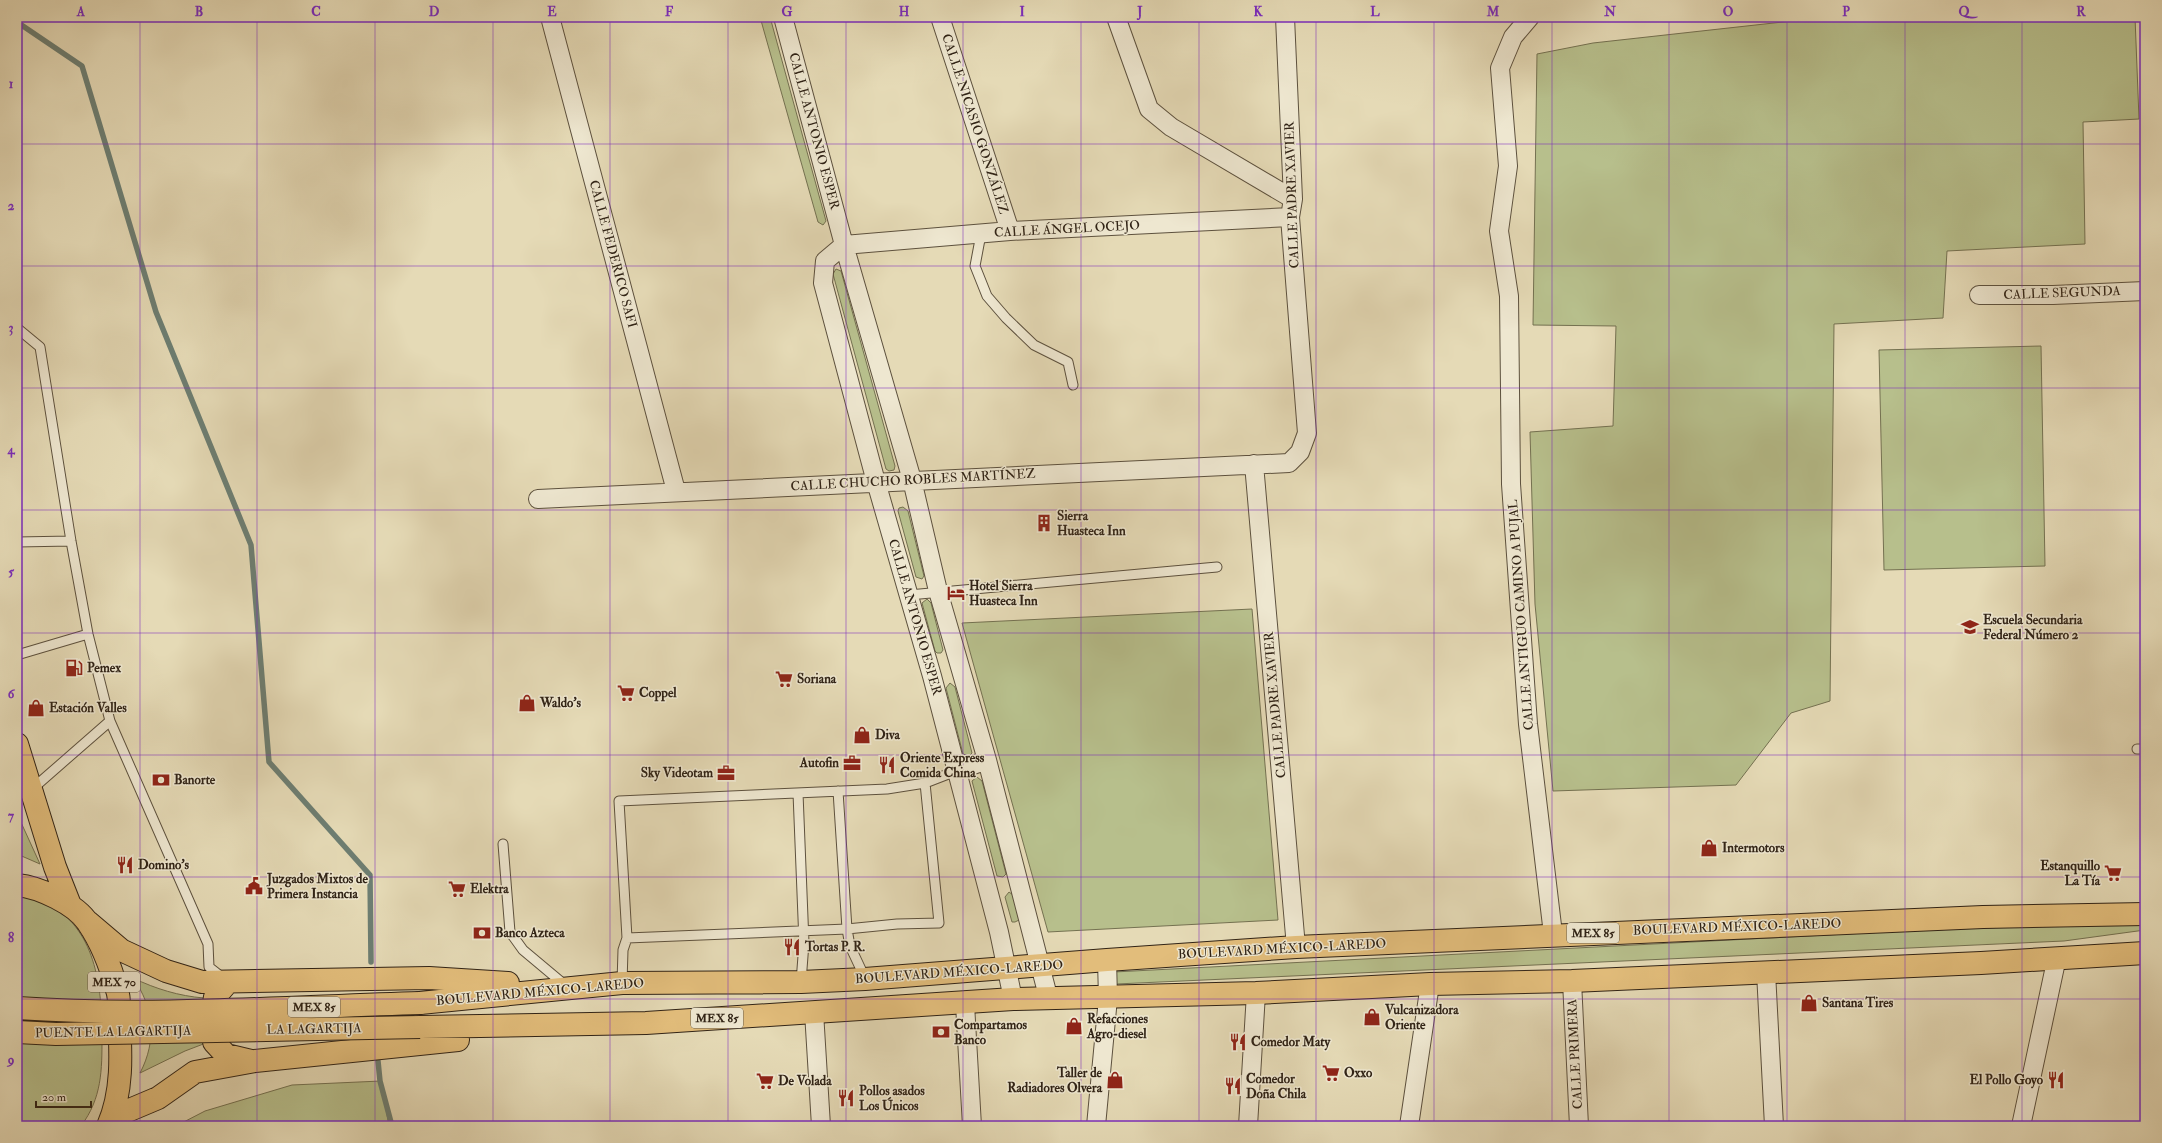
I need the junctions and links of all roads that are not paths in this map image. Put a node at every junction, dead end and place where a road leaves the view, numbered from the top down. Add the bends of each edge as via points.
1 (550, 17) edge
2 (783, 17) edge
3 (940, 17) edge
4 (1116, 17) edge
5 (1530, 17) edge
6 (1287, 19) edge
7 (1293, 199) junction
8 (1290, 217) junction
9 (1010, 231) junction
10 (981, 234) junction
11 (844, 244) junction
12 (2145, 291) edge
13 (1979, 295) dead end
14 (17, 328) edge
15 (1073, 385) dead end
16 (1289, 463) joint
17 (1254, 464) junction
18 (912, 480) junction
19 (876, 482) junction
20 (676, 491) junction
21 (538, 499) dead end
22 (70, 541) junction
23 (17, 542) edge
24 (1217, 567) dead end
25 (938, 591) junction
26 (909, 595) junction
27 (88, 634) junction
28 (17, 655) edge
29 (960, 668) junction
30 (932, 676) junction
31 (110, 721) junction
32 (17, 744) edge
33 (987, 760) junction
34 (956, 771) junction
35 (925, 783) junction
36 (30, 791) junction
37 (838, 791) junction
38 (798, 793) junction
39 (503, 844) dead end
40 (17, 885) edge
41 (70, 905) junction
42 (2145, 914) edge
43 (88, 922) junction
44 (847, 929) junction
45 (803, 931) junction
46 (1553, 934) junction
47 (627, 938) junction
48 (1296, 947) junction
49 (2145, 953) edge
50 (2057, 958) junction
51 (1107, 960) junction
52 (1041, 966) junction
53 (1006, 968) junction
54 (1766, 972) junction
55 (865, 979) junction
56 (1572, 981) junction
57 (228, 982) junction
58 (801, 982) junction
59 (622, 983) junction
60 (1430, 984) junction
61 (567, 987) junction
62 (1256, 993) junction
63 (1108, 998) junction
64 (1013, 1000) junction
65 (1049, 1000) junction
66 (420, 1003) joint
67 (965, 1004) junction
68 (17, 1008) edge
69 (814, 1012) junction
70 (208, 1021) junction
71 (646, 1023) junction
72 (420, 1027) joint
73 (17, 1032) edge
74 (255, 1061) junction
75 (111, 1121) edge
76 (821, 1126) edge
77 (972, 1126) edge
78 (1096, 1126) edge
79 (1248, 1126) edge
80 (1409, 1126) edge
81 (1579, 1126) edge
82 (1774, 1126) edge
83 (2022, 1126) edge

1 - 20 street, CALLE FEDERICO SAFI
2 - 11 street, CALLE ANTONIO ESPER
3 - 9 street, CALLE NICASIO GONZÁLEZ
4 - 7 street via 1149,109 1171,127
5 - 46 street, CALLE ANTIGUO CAMINO A PUJAL via 1513,37 1500,68 1508,166 1499,230 1509,296 1511,484 1528,724
6 - 7 street, CALLE PADRE XAVIER
7 - 8 street, CALLE PADRE XAVIER
8 - 9 street, CALLE ÁNGEL OCEJO
8 - 16 street, CALLE PADRE XAVIER via 1306,433 1300,452
9 - 10 street, CALLE ÁNGEL OCEJO
10 - 11 street, CALLE ÁNGEL OCEJO
10 - 15 lane via 975,266 987,296 1034,345 1068,362
11 - 18 street, CALLE ANTONIO ESPER
11 - 19 street, CALLE ANTONIO ESPER via 824,260 823,283
12 - 13 street, CALLE SEGUNDA
14 - 22 lane via 40,347
16 - 17 street, CALLE CHUCHO ROBLES MARTÍNEZ
17 - 18 street, CALLE CHUCHO ROBLES MARTÍNEZ
17 - 48 street, CALLE PADRE XAVIER
18 - 19 street, CALLE CHUCHO ROBLES MARTÍNEZ
18 - 25 street, CALLE ANTONIO ESPER
19 - 20 street, CALLE CHUCHO ROBLES MARTÍNEZ
19 - 26 street, CALLE ANTONIO ESPER
20 - 21 street, CALLE CHUCHO ROBLES MARTÍNEZ
22 - 23 lane
22 - 27 lane
24 - 25 lane
25 - 26 lane
25 - 29 street, CALLE ANTONIO ESPER
26 - 30 street, CALLE ANTONIO ESPER
27 - 28 lane
27 - 31 lane
29 - 30 street
29 - 33 street, CALLE ANTONIO ESPER
30 - 34 street, CALLE ANTONIO ESPER
31 - 36 lane
31 - 57 lane via 208,944 209,967
32 - 36 main road, MEX 70
33 - 34 street
33 - 52 street, CALLE ANTONIO ESPER
34 - 35 lane
34 - 53 street, CALLE ANTONIO ESPER via 999,932
35 - 37 lane via 887,789
35 - 44 lane via 939,923
36 - 41 main road, MEX 70
37 - 38 lane
37 - 44 lane
38 - 45 lane
38 - 47 lane via 619,801
39 - 61 lane via 510,932 523,950
40 - 41 main road, MEX 70 via 28,886
41 - 43 main road, MEX 70
42 - 46 main road, BOULEVARD MÉXICO-LAREDO / MEX 85 via 1983,917
43 - 57 main road via 121,950 166,971 202,982
43 - 75 main road, MEX 70 via 118,991 122,1065
44 - 45 lane
44 - 55 lane via 850,946
45 - 47 lane
45 - 58 lane
46 - 48 main road, BOULEVARD MÉXICO-LAREDO / MEX 85
47 - 59 lane via 623,950
48 - 51 main road, BOULEVARD MÉXICO-LAREDO / MEX 85
49 - 50 main road, BOULEVARD MÉXICO-LAREDO / MEX 85
50 - 54 main road, BOULEVARD MÉXICO-LAREDO / MEX 85
50 - 83 street
51 - 52 main road, BOULEVARD MÉXICO-LAREDO / MEX 85
51 - 63 street
52 - 53 main road, BOULEVARD MÉXICO-LAREDO / MEX 85
52 - 65 street, CALLE ANTONIO ESPER
53 - 55 main road, BOULEVARD MÉXICO-LAREDO / MEX 85
53 - 64 street, CALLE ANTONIO ESPER
54 - 56 main road, BOULEVARD MÉXICO-LAREDO / MEX 85
54 - 82 street
55 - 58 main road, BOULEVARD MÉXICO-LAREDO / MEX 85
56 - 60 main road, BOULEVARD MÉXICO-LAREDO / MEX 85
56 - 81 street, CALLE PRIMERA
57 - 61 main road via 429,978
57 - 74 main road via 215,997 212,1014 214,1042 226,1055
58 - 59 main road, BOULEVARD MÉXICO-LAREDO / MEX 85
59 - 61 main road, BOULEVARD MÉXICO-LAREDO / MEX 85
60 - 62 main road, BOULEVARD MÉXICO-LAREDO / MEX 85
60 - 80 street
61 - 66 main road, BOULEVARD MÉXICO-LAREDO / MEX 85
62 - 63 main road, BOULEVARD MÉXICO-LAREDO / MEX 85
62 - 79 street
63 - 65 main road, BOULEVARD MÉXICO-LAREDO / MEX 85
63 - 78 street
64 - 65 main road, BOULEVARD MÉXICO-LAREDO / MEX 85
64 - 67 main road, BOULEVARD MÉXICO-LAREDO / MEX 85
66 - 70 main road, LA LAGARTIJA / MEX 85, bridge
67 - 69 main road, BOULEVARD MÉXICO-LAREDO / MEX 85
67 - 77 street
68 - 70 main road, PUENTE LA LAGARTIJA / MEX 85, bridge
69 - 71 main road, BOULEVARD MÉXICO-LAREDO / MEX 85
69 - 76 street
70 - 72 main road, LA LAGARTIJA / MEX 85, bridge
70 - 73 main road, PUENTE LA LAGARTIJA / MEX 85, bridge via 56,1034
71 - 72 main road, BOULEVARD MÉXICO-LAREDO / MEX 85
71 - 74 main road
74 - 75 main road via 195,1072 158,1098

